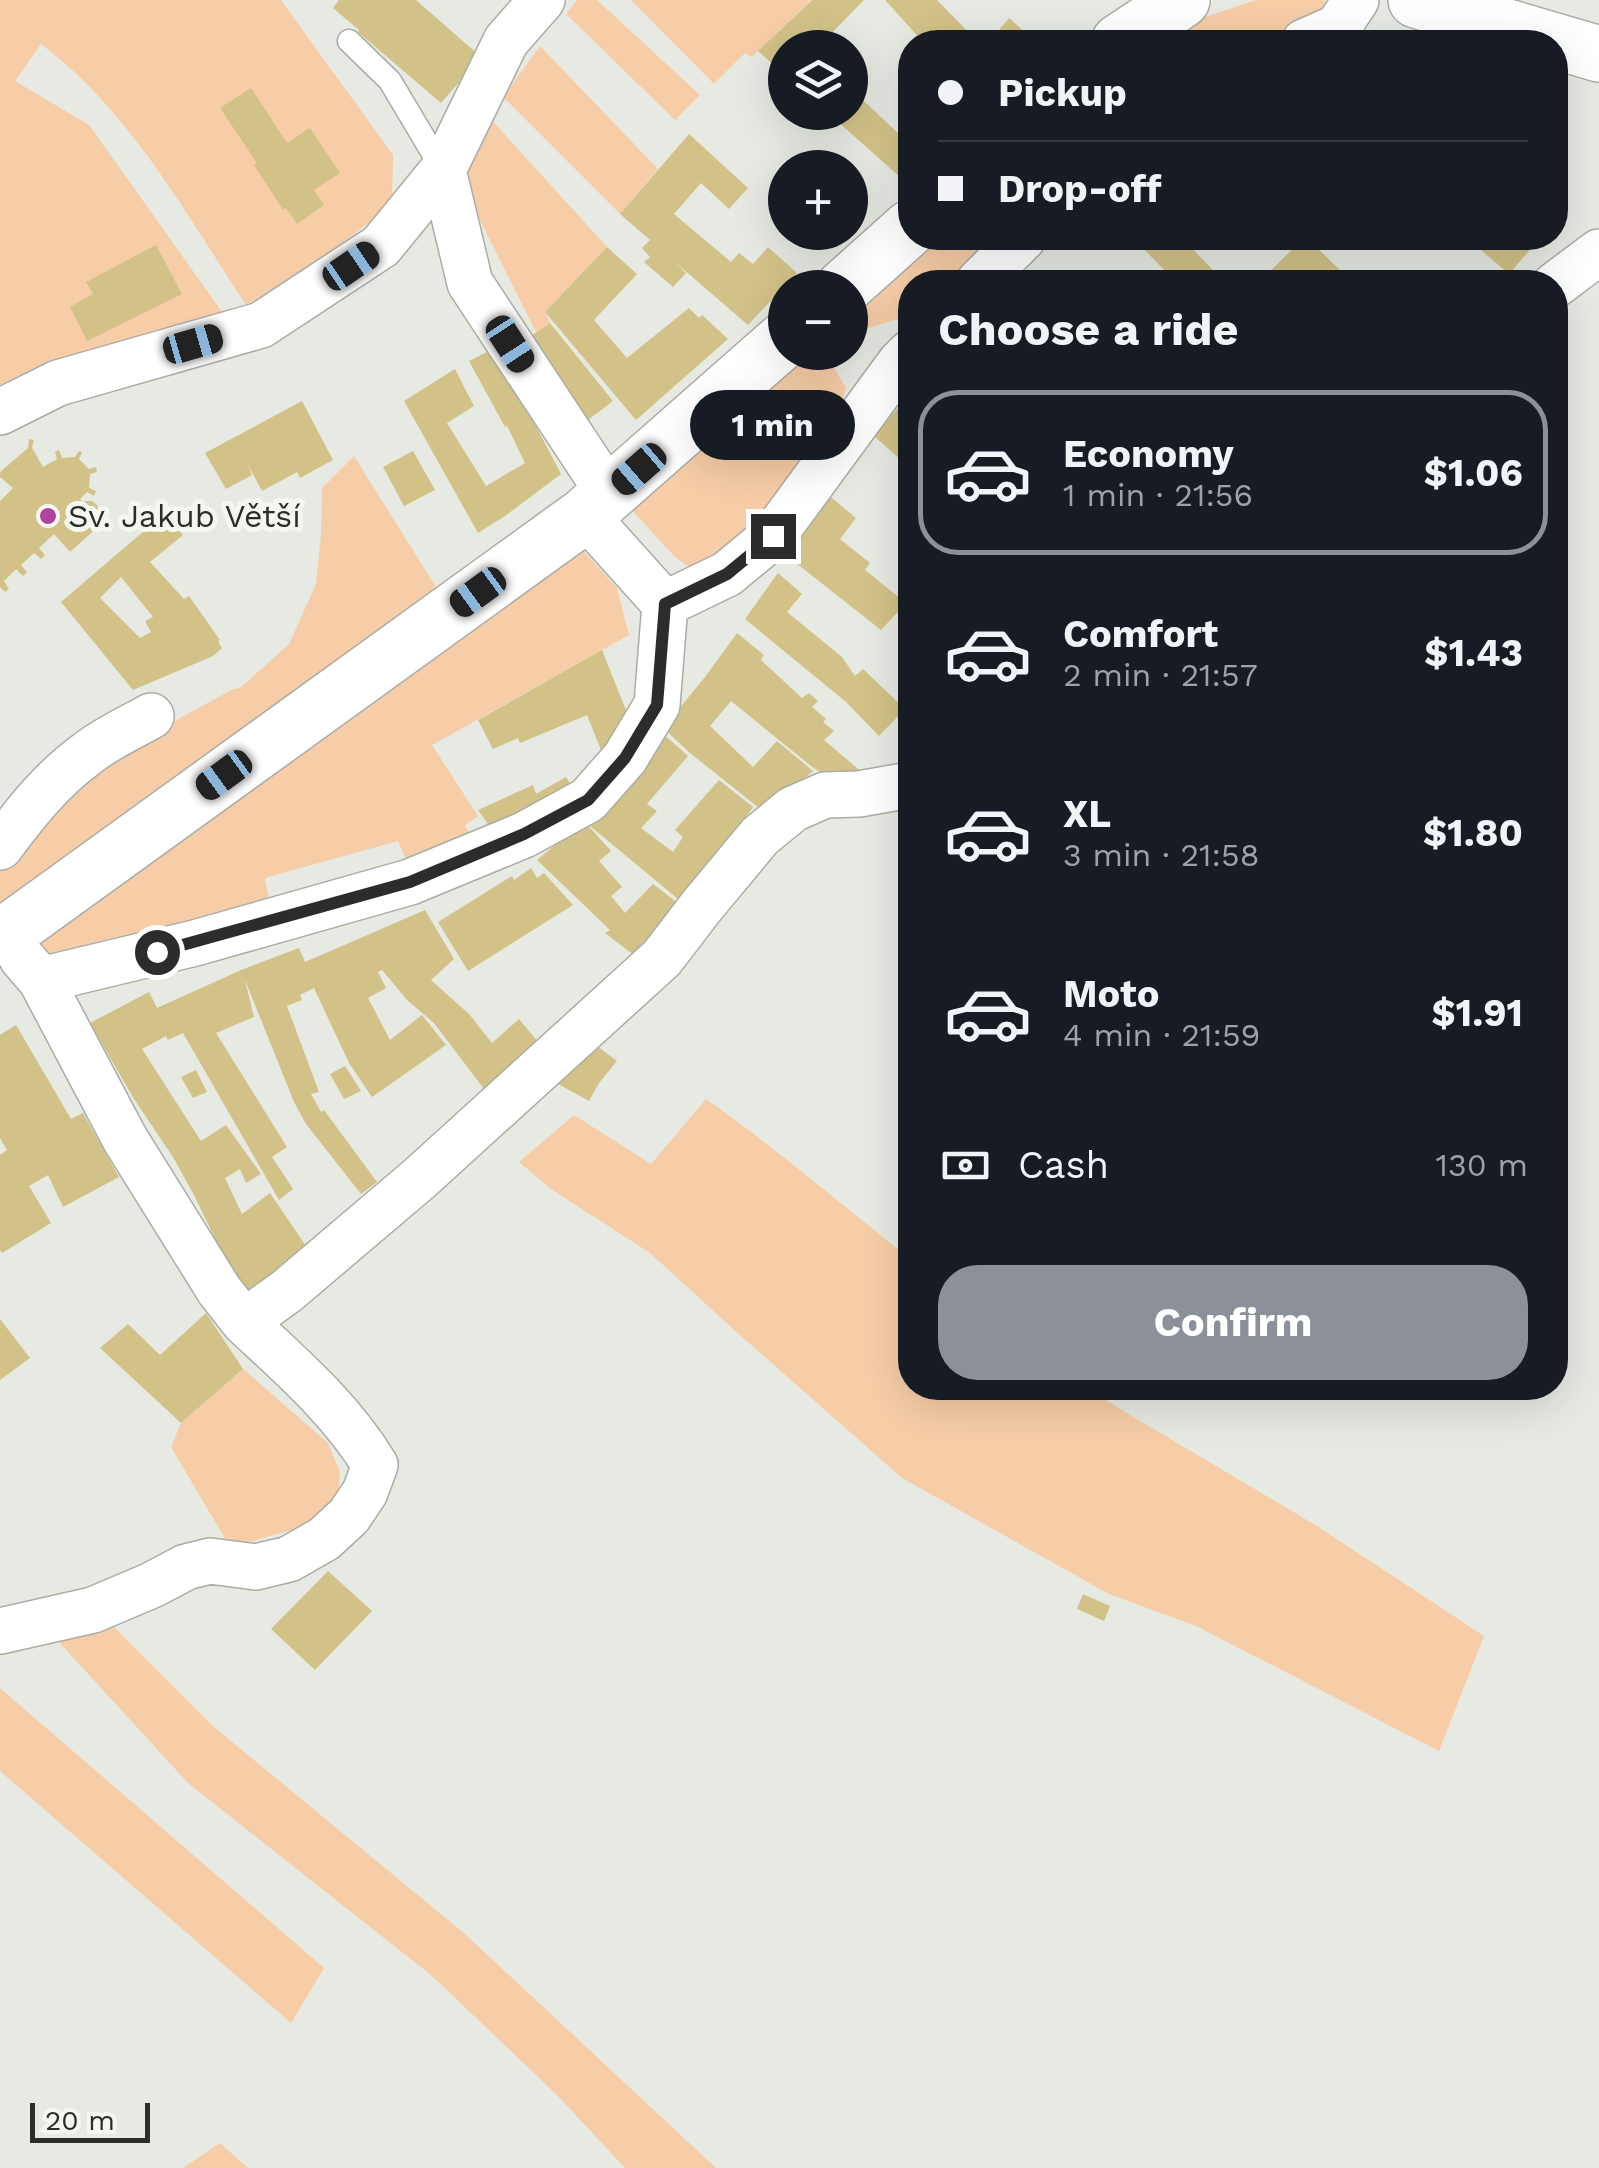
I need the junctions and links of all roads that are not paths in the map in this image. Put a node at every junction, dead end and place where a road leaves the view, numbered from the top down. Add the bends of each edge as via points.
1 (542, 0) edge
2 (1182, 0) edge
3 (1356, 0) edge
4 (1416, 0) edge
5 (512, 20) edge
6 (1136, 30) edge
7 (1331, 30) edge
8 (1518, 30) edge
9 (349, 41) dead end
10 (1568, 45) edge
11 (1599, 54) edge
12 (443, 170) junction
13 (898, 239) edge
14 (1011, 250) edge
15 (1599, 252) edge
16 (863, 270) edge
17 (991, 270) edge
18 (1568, 275) edge
19 (768, 354) edge
20 (898, 367) edge
21 (0, 412) edge
22 (597, 505) junction
23 (665, 604) junction
24 (150, 716) dead end
25 (898, 786) edge
26 (0, 847) edge
27 (2, 937) edge
28 (41, 980) junction
29 (244, 1322) junction
30 (0, 1631) edge

1 - 5 street
2 - 6 street
3 - 7 street
4 - 8 street
5 - 12 street
9 - 12 lane via 390,81
10 - 11 street
12 - 21 street via 381,246 261,325 58,383
12 - 22 street via 470,283
13 - 16 street
14 - 17 street
15 - 18 street
19 - 22 street
20 - 23 street via 773,536 727,574
22 - 23 street
22 - 27 street
23 - 28 street via 657,705 625,758 588,800 410,882
24 - 26 street via 62,774
25 - 29 street via 826,795 793,808 760,836 662,958 420,1178
27 - 28 street
28 - 29 street via 125,1139
29 - 30 street via 333,1408 375,1465 349,1516 289,1559 256,1568 210,1561 93,1610

